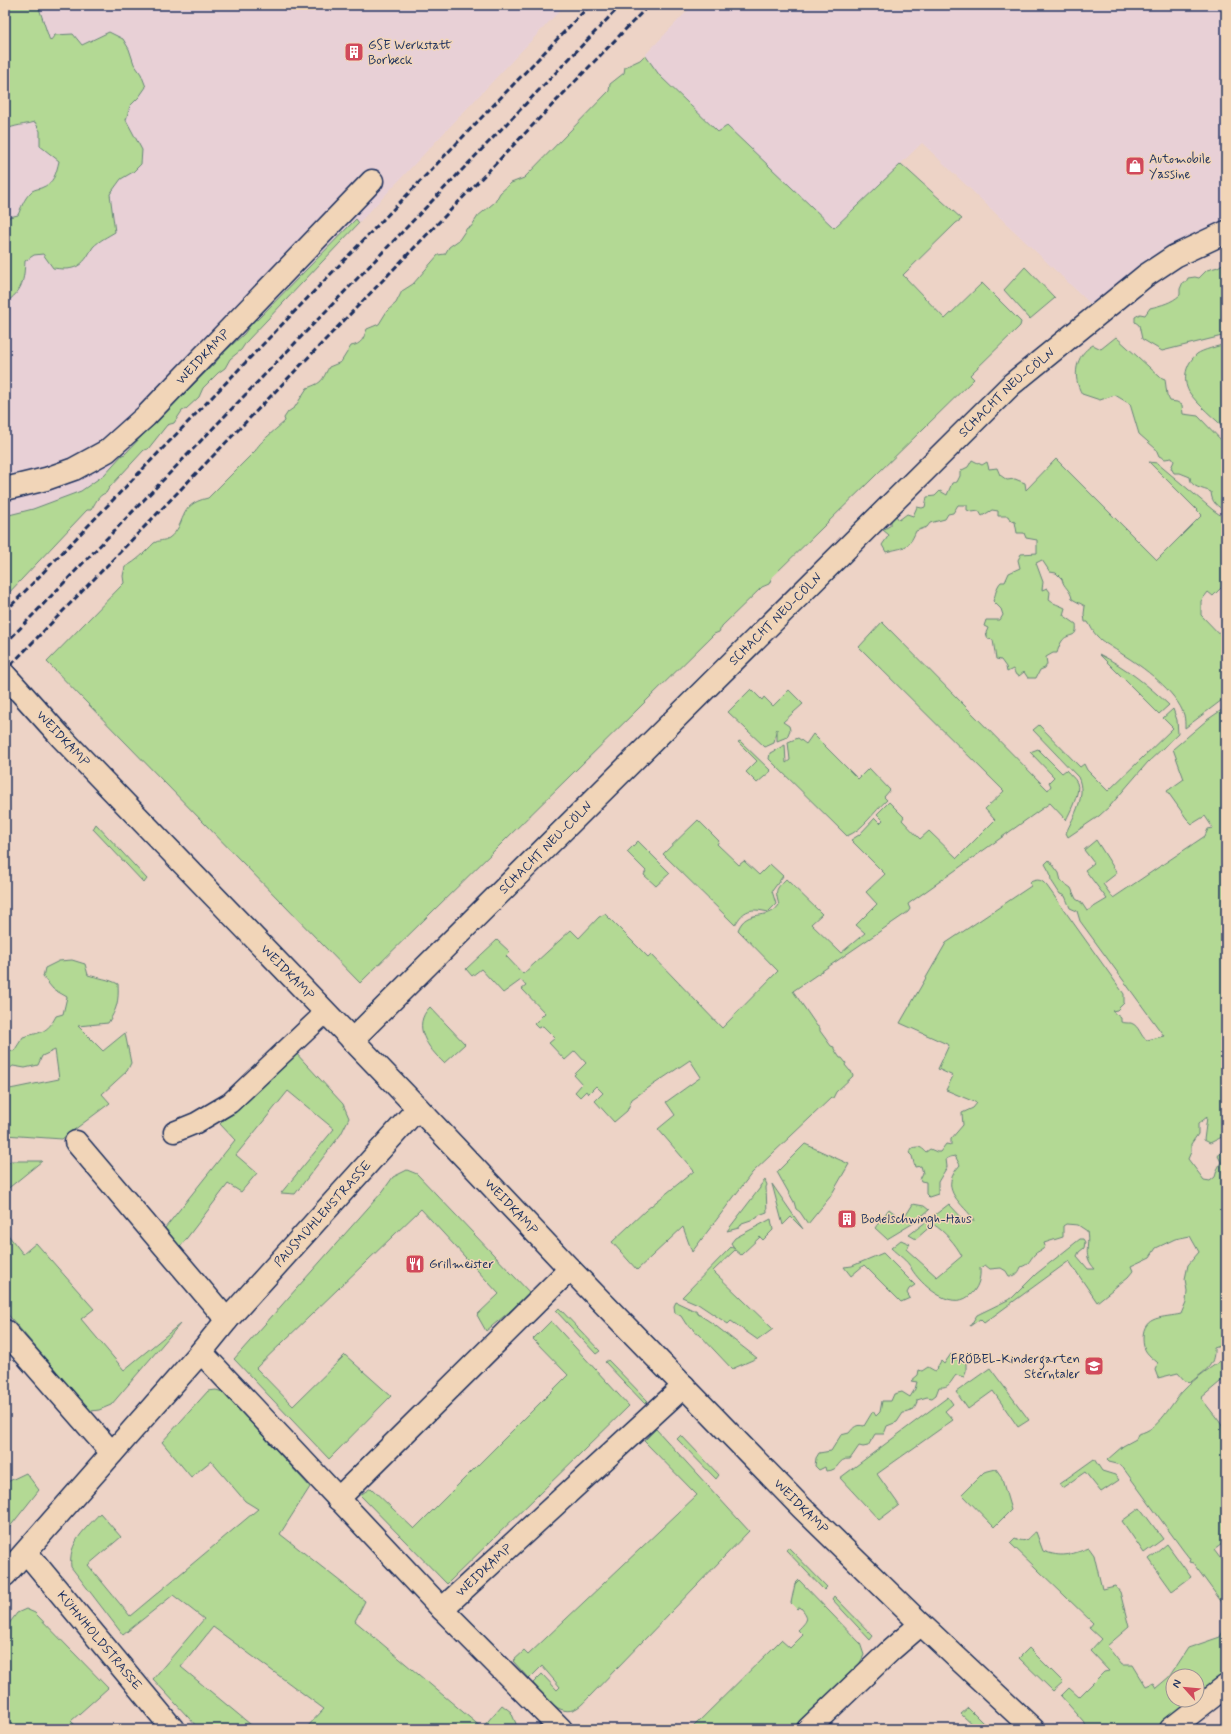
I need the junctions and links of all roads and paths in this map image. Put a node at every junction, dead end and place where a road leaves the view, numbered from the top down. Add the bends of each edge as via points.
1 (372, 181) dead end
2 (1226, 232) edge
3 (5, 489) edge
4 (5, 675) edge
5 (325, 1012) junction
6 (352, 1040) junction
7 (418, 1108) junction
8 (174, 1132) dead end
9 (76, 1142) dead end
10 (570, 1269) junction
11 (227, 1320) junction
12 (5, 1331) edge
13 (201, 1352) junction
14 (684, 1386) junction
15 (112, 1453) junction
16 (338, 1499) junction
17 (26, 1552) junction
18 (5, 1575) edge
19 (442, 1609) junction
20 (921, 1624) junction
21 (1226, 1686) edge
22 (173, 1729) edge
23 (561, 1729) edge
24 (808, 1729) edge
25 (1034, 1729) edge
26 (1171, 1729) edge

1 - 3 street, WEIDKAMP via 146,416 107,451 74,469
2 - 6 street, SCHACHT NEU-CÖLN via 1175,256 1144,276 1012,384
4 - 5 street, WEIDKAMP via 61,737
5 - 6 street, WEIDKAMP
5 - 8 lane via 230,1103 196,1123
6 - 7 street, WEIDKAMP
7 - 10 street, WEIDKAMP
7 - 11 street, PAUSMÜHLENSTRASSE
9 - 11 street
10 - 14 street, WEIDKAMP
10 - 16 street
11 - 13 street, PAUSMÜHLENSTRASSE
12 - 15 street
13 - 15 street, PAUSMÜHLENSTRASSE
13 - 16 street
14 - 19 street, WEIDKAMP
14 - 20 street, WEIDKAMP via 802,1508
15 - 17 street, PAUSMÜHLENSTRASSE
16 - 19 street
17 - 18 street, PAUSMÜHLENSTRASSE
17 - 22 street, KÜHNHOLDSTRASSE
19 - 23 street
20 - 24 street
20 - 25 street, WEIDKAMP
21 - 26 street

